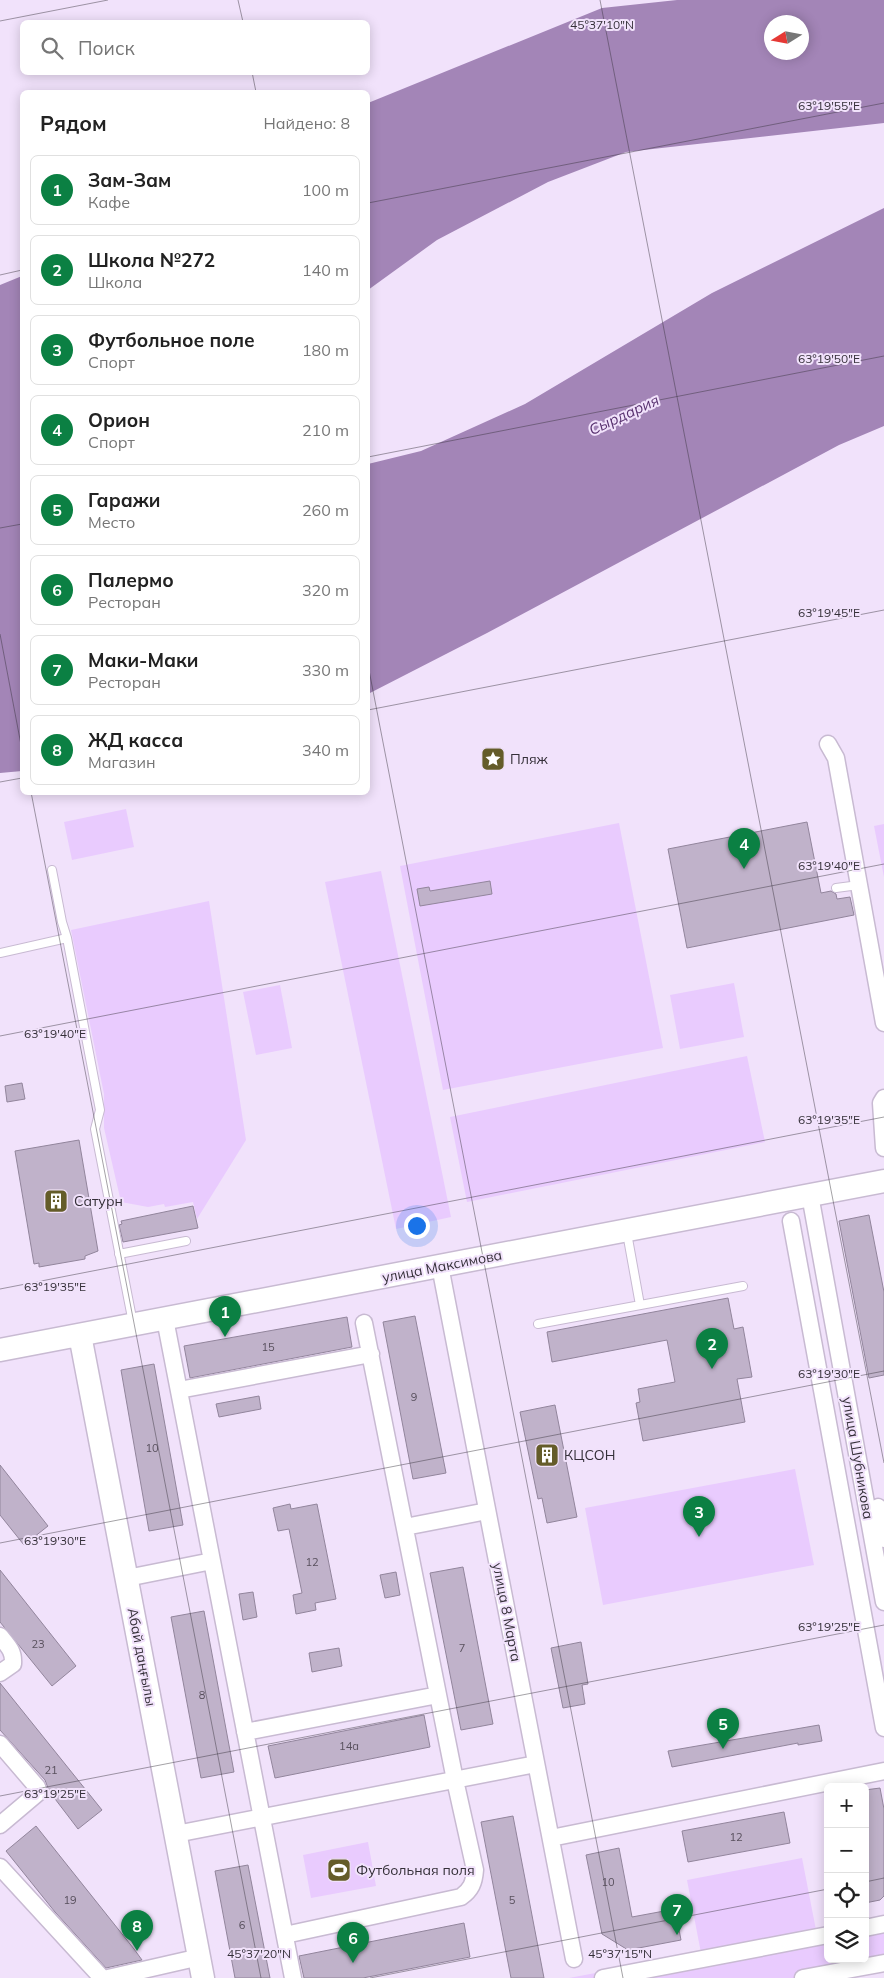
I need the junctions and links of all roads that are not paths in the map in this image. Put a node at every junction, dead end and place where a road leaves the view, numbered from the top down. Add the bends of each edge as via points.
1 (828, 744) dead end
2 (52, 870) dead end
3 (861, 884) junction
4 (836, 888) dead end
5 (68, 938) junction
6 (0, 953) edge
7 (884, 1023) edge
8 (884, 1098) edge
9 (884, 1148) edge
10 (884, 1181) edge
11 (810, 1195) junction
12 (822, 1214) dead end
13 (791, 1220) dead end
14 (626, 1230) junction
15 (186, 1241) dead end
16 (119, 1254) junction
17 (440, 1266) junction
18 (743, 1286) dead end
19 (640, 1305) junction
20 (165, 1319) junction
21 (364, 1323) dead end
22 (538, 1324) dead end
23 (133, 1325) junction
24 (80, 1335) junction
25 (0, 1347) edge
26 (371, 1354) junction
27 (179, 1390) junction
28 (487, 1511) junction
29 (405, 1527) junction
30 (884, 1539) edge
31 (212, 1561) junction
32 (127, 1578) junction
33 (882, 1584) edge
34 (884, 1602) edge
35 (0, 1636) edge
36 (0, 1673) edge
37 (438, 1695) junction
38 (884, 1728) edge
39 (245, 1732) junction
40 (0, 1744) edge
41 (536, 1764) junction
42 (884, 1771) edge
43 (455, 1780) junction
44 (262, 1817) junction
45 (0, 1825) edge
46 (176, 1834) junction
47 (550, 1838) junction
48 (1, 1869) edge
49 (884, 1924) edge
50 (869, 1927) edge
51 (285, 1935) junction
52 (824, 1936) edge
53 (574, 1959) dead end
54 (884, 1963) edge
55 (202, 1968) edge
56 (102, 1978) edge
57 (108, 1978) edge
58 (293, 1978) edge
59 (603, 1978) edge
60 (803, 1978) edge

1 - 3 street via 836,758
2 - 5 lane
3 - 4 lane
3 - 7 street
5 - 6 lane
5 - 16 lane via 100,1110 95,1129
8 - 9 street via 880,1103
10 - 11 street, улица Максимова
11 - 14 street, улица Максимова
11 - 33 street, улица Шубникова
12 - 30 street
13 - 38 street
14 - 17 street, улица Максимова
14 - 19 lane
15 - 16 lane
16 - 23 lane
17 - 20 street, улица Максимова
17 - 28 street, улица 8 Марта
18 - 19 lane
19 - 22 lane
20 - 23 street, улица Максимова
20 - 27 street
21 - 26 street
23 - 24 street, улица Максимова
24 - 25 street, улица Максимова
24 - 32 street, Абай даңғылы
26 - 27 street
26 - 29 street
27 - 31 street
28 - 29 street
28 - 41 street, улица 8 Марта
29 - 37 street
31 - 32 street
31 - 39 street
32 - 46 street, Абай даңғылы
33 - 34 street, улица Шубникова
35 - 36 street via 12,1650 13,1664
37 - 39 street
37 - 43 street
39 - 44 street
40 - 45 street via 39,1792
41 - 43 street
41 - 47 street, улица 8 Марта
42 - 47 street
43 - 44 street
43 - 51 street via 475,1870 470,1891 461,1897
44 - 46 street
44 - 51 street
46 - 55 street, Абай даңғылы
47 - 53 street, улица 8 Марта
48 - 56 street
49 - 50 street
51 - 58 street
52 - 59 street
54 - 60 street
55 - 57 street

